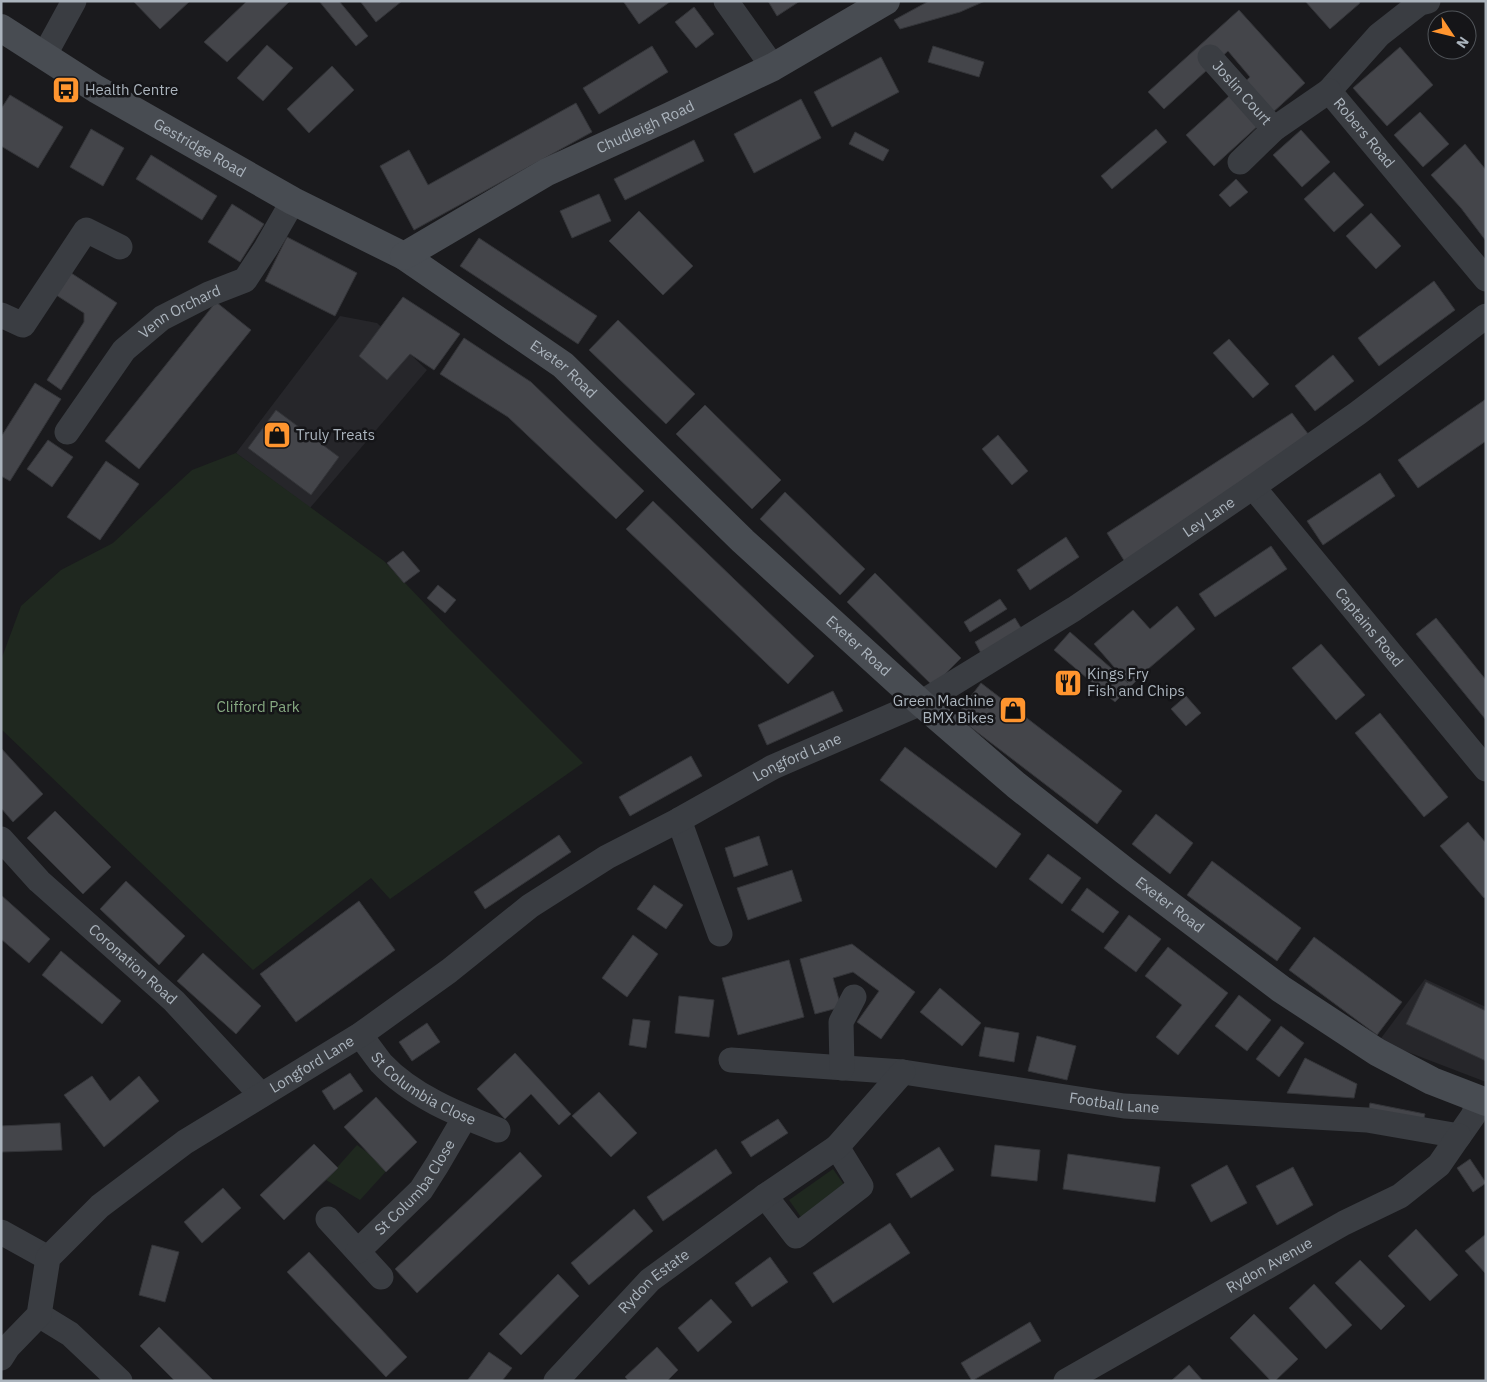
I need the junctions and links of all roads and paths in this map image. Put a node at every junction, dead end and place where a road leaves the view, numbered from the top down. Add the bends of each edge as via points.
1 (74, 1) edge
2 (726, 1) edge
3 (886, 1) edge
4 (1428, 1) edge
5 (1, 28) edge
6 (44, 56) junction
7 (1210, 57) dead end
8 (773, 67) junction
9 (1329, 91) junction
10 (1274, 129) junction
11 (1240, 162) dead end
12 (293, 201) junction
13 (120, 247) dead end
14 (404, 256) junction
15 (1486, 279) edge
16 (1, 315) edge
17 (1486, 316) edge
18 (67, 432) dead end
19 (1253, 487) junction
20 (921, 703) junction
21 (1486, 769) edge
22 (679, 820) junction
23 (1, 839) edge
24 (720, 934) dead end
25 (854, 997) dead end
26 (360, 1035) junction
27 (731, 1060) dead end
28 (842, 1068) junction
29 (903, 1072) junction
30 (261, 1095) junction
31 (1482, 1101) edge
32 (465, 1117) junction
33 (498, 1130) dead end
34 (1459, 1136) junction
35 (837, 1147) junction
36 (765, 1196) junction
37 (328, 1219) dead end
38 (1, 1232) edge
39 (358, 1251) junction
40 (48, 1258) junction
41 (381, 1277) dead end
42 (39, 1314) junction
43 (1, 1358) edge
44 (120, 1381) edge
45 (556, 1381) edge
46 (1066, 1381) edge

1 - 6 street
2 - 8 street
3 - 8 main road, Chudleigh Road
4 - 9 street, Robers Road via 1420,3 1379,35
5 - 6 main road, Gestridge Road
6 - 12 main road, Gestridge Road
7 - 10 street, Joslin Court
8 - 14 main road, Chudleigh Road via 547,172
9 - 10 street, Joslin Court
9 - 15 street, Robers Road
10 - 11 street, Joslin Court
12 - 14 main road, Gestridge Road
12 - 18 street, Venn Orchard via 245,280 162,318 124,350
13 - 16 street via 86,230 23,325
14 - 20 main road, Exeter Road via 563,365 743,541
17 - 19 street, Ley Lane
19 - 20 street, Ley Lane via 1074,609
19 - 21 street, Captains Road
20 - 22 street, Longford Lane via 773,767
20 - 31 main road, Exeter Road via 1016,785 1125,872 1281,989 1378,1052 1432,1081
22 - 24 street
22 - 26 street, Longford Lane via 607,857 530,906 449,971
23 - 30 street, Coronation Road via 39,881 174,1001
25 - 28 street via 841,1022
26 - 30 street, Longford Lane
26 - 32 street, St Columbia Close via 382,1063 410,1087
27 - 28 street, Football Lane
28 - 29 street, Football Lane
29 - 34 street, Football Lane via 1124,1106 1367,1120
29 - 35 street, Rydon Estate
30 - 40 street, Longford Lane via 185,1142 100,1206
31 - 34 street
32 - 33 street, St Columbia Close
32 - 39 street, St Columba Close via 421,1190
34 - 46 street, Rydon Avenue via 1439,1165 1400,1196 1344,1223
35 - 36 street, Rydon Estate
35 - 36 street via 861,1186 796,1236
36 - 45 street, Rydon Estate via 650,1280
37 - 39 street
38 - 40 street
39 - 41 street
40 - 42 street
42 - 43 street
42 - 44 street via 70,1334

